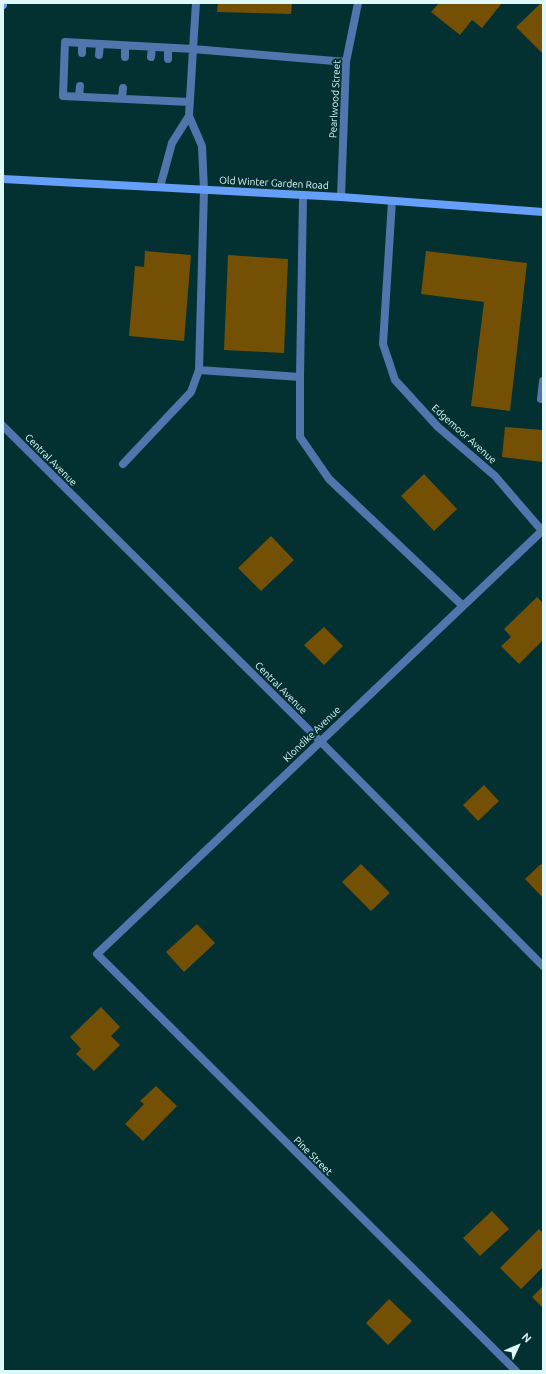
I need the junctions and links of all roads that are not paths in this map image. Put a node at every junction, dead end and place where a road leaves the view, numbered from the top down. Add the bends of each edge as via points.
1 (196, 3) edge
2 (358, 3) edge
3 (82, 43) junction
4 (100, 44) junction
5 (125, 46) junction
6 (152, 47) junction
7 (168, 48) junction
8 (193, 49) junction
9 (82, 53) dead end
10 (99, 55) dead end
11 (125, 57) dead end
12 (152, 57) dead end
13 (168, 59) dead end
14 (346, 62) junction
15 (80, 86) dead end
16 (98, 88) dead end
17 (122, 88) dead end
18 (150, 90) dead end
19 (167, 92) dead end
20 (79, 96) junction
21 (97, 97) junction
22 (122, 98) junction
23 (150, 100) junction
24 (166, 101) junction
25 (189, 102) junction
26 (189, 116) junction
27 (3, 178) edge
28 (160, 187) junction
29 (204, 190) junction
30 (303, 196) junction
31 (341, 197) junction
32 (392, 201) junction
33 (543, 212) edge
34 (199, 370) junction
35 (300, 377) junction
36 (543, 381) edge
37 (543, 399) edge
38 (3, 426) edge
39 (123, 464) dead end
40 (542, 531) edge
41 (462, 605) junction
42 (320, 741) junction
43 (97, 954) joint
44 (543, 966) edge
45 (516, 1371) edge

1 - 8 street
2 - 14 street, Pearlwood Street
3 - 4 street
3 - 9 street
3 - 20 street via 65,42 63,96
4 - 5 street
4 - 10 street
5 - 6 street
5 - 11 street
6 - 7 street
6 - 12 street
7 - 8 street
7 - 13 street
8 - 14 street
8 - 25 street
14 - 31 street, Pearlwood Street
15 - 20 street
16 - 21 street
17 - 22 street
18 - 23 street
19 - 24 street
20 - 21 street
21 - 22 street
22 - 23 street
23 - 24 street
24 - 25 street
25 - 26 street
26 - 28 street via 172,143
26 - 29 street via 202,146
27 - 28 main road, Old Winter Garden Road
28 - 29 main road, Old Winter Garden Road
29 - 30 main road, Old Winter Garden Road
29 - 34 street
30 - 31 main road, Old Winter Garden Road
30 - 35 street
31 - 32 main road, Old Winter Garden Road
32 - 33 main road, Old Winter Garden Road
32 - 40 street, Edgemoor Avenue via 383,344 395,380 438,427 495,476
34 - 35 street
34 - 39 street via 191,392
35 - 41 street via 300,437 325,473
36 - 37 street
38 - 42 street, Central Avenue
40 - 41 street, Klondike Avenue
41 - 42 street, Klondike Avenue
42 - 43 street, Klondike Avenue
42 - 44 street, Central Avenue
43 - 45 street, Pine Street

